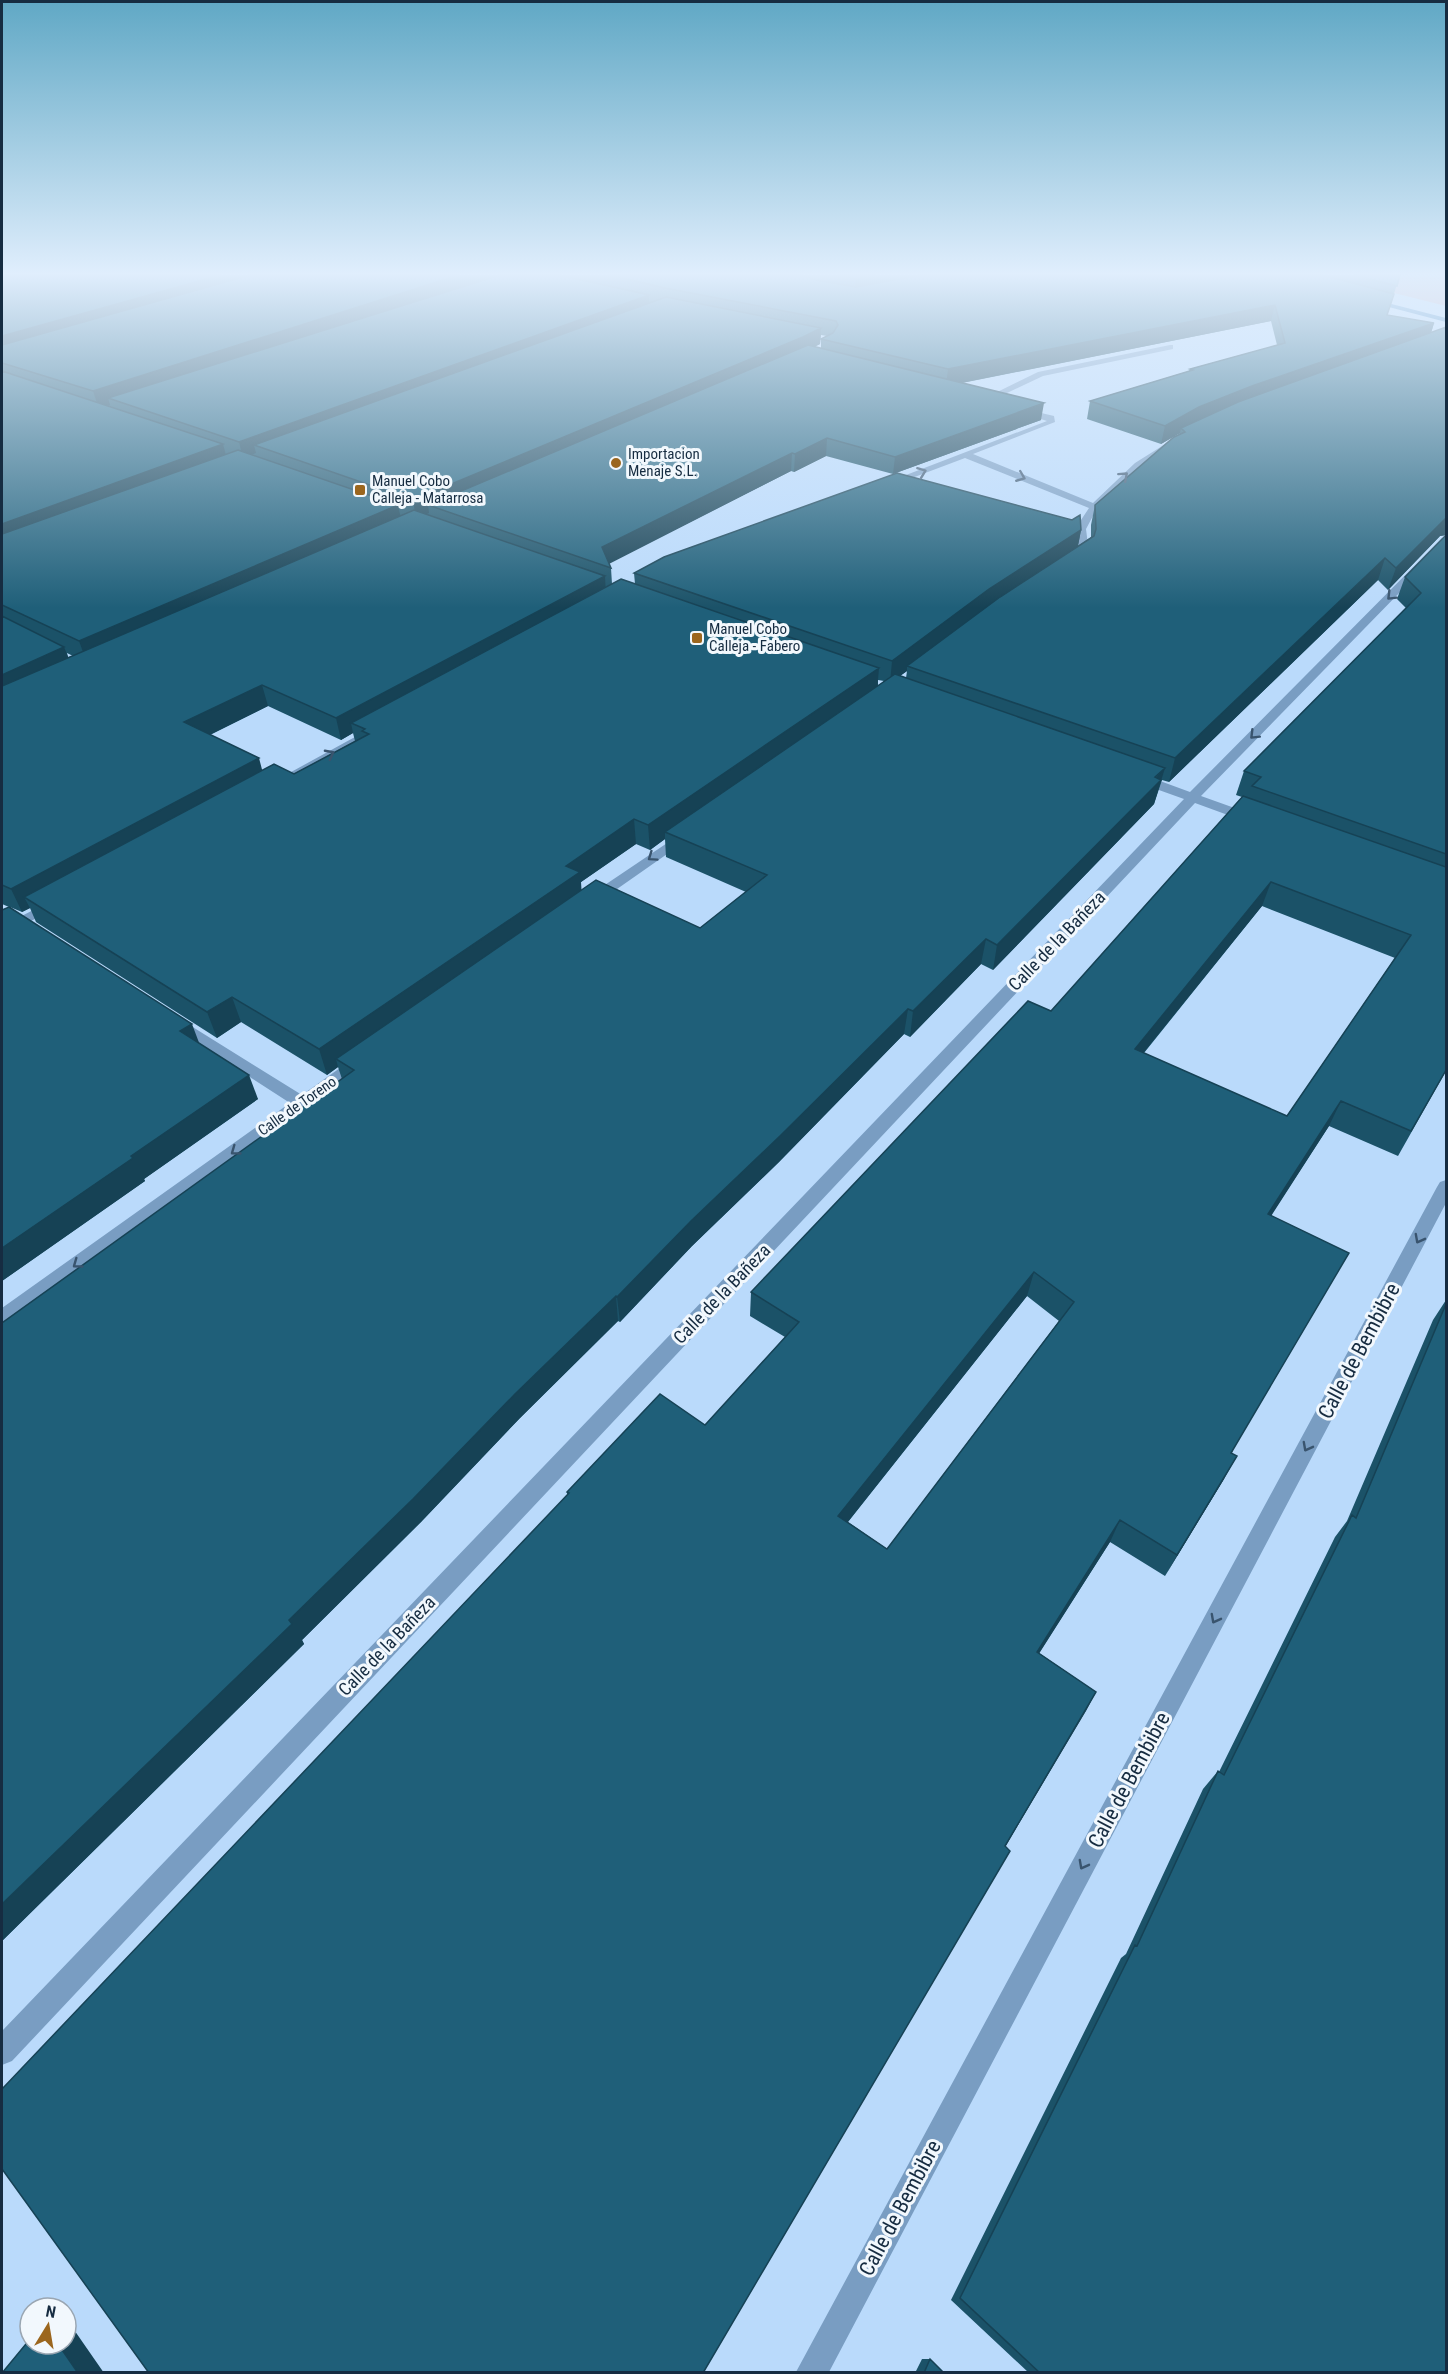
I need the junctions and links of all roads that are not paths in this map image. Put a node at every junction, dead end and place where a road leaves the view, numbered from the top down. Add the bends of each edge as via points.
1 (1012, 386) edge
2 (1191, 433) edge
3 (967, 455) junction
4 (874, 490) edge
5 (1095, 507) junction
6 (1446, 540) edge
7 (1065, 566) edge
8 (388, 723) edge
9 (1119, 771) edge
10 (273, 785) edge
11 (1193, 797) junction
12 (1259, 821) edge
13 (699, 825) edge
14 (64, 898) edge
15 (583, 906) edge
16 (2, 909) edge
17 (21, 921) junction
18 (2, 932) edge
19 (39, 933) edge
20 (164, 1014) edge
21 (370, 1055) edge
22 (302, 1103) junction
23 (1446, 1187) edge
24 (2, 1318) edge
25 (2, 2051) edge
26 (812, 2373) edge

1 - 3 street via 979,399 1046,415 1052,422
5 -> 2 street via 1143,459
4 -> 3 street
3 -> 5 street
5 - 7 street via 1081,529 1084,553
6 -> 11 street, Calle de la Bañeza
10 -> 8 street
9 - 11 street
11 - 12 street
11 - 25 street, Calle de la Bañeza
13 -> 15 street
14 - 17 street
16 - 17 street
17 - 18 street
17 - 19 street
20 - 22 street
21 - 22 street, Calle de Toreno
22 -> 24 street, Calle de Toreno
23 -> 26 street, Calle de Bembibre

